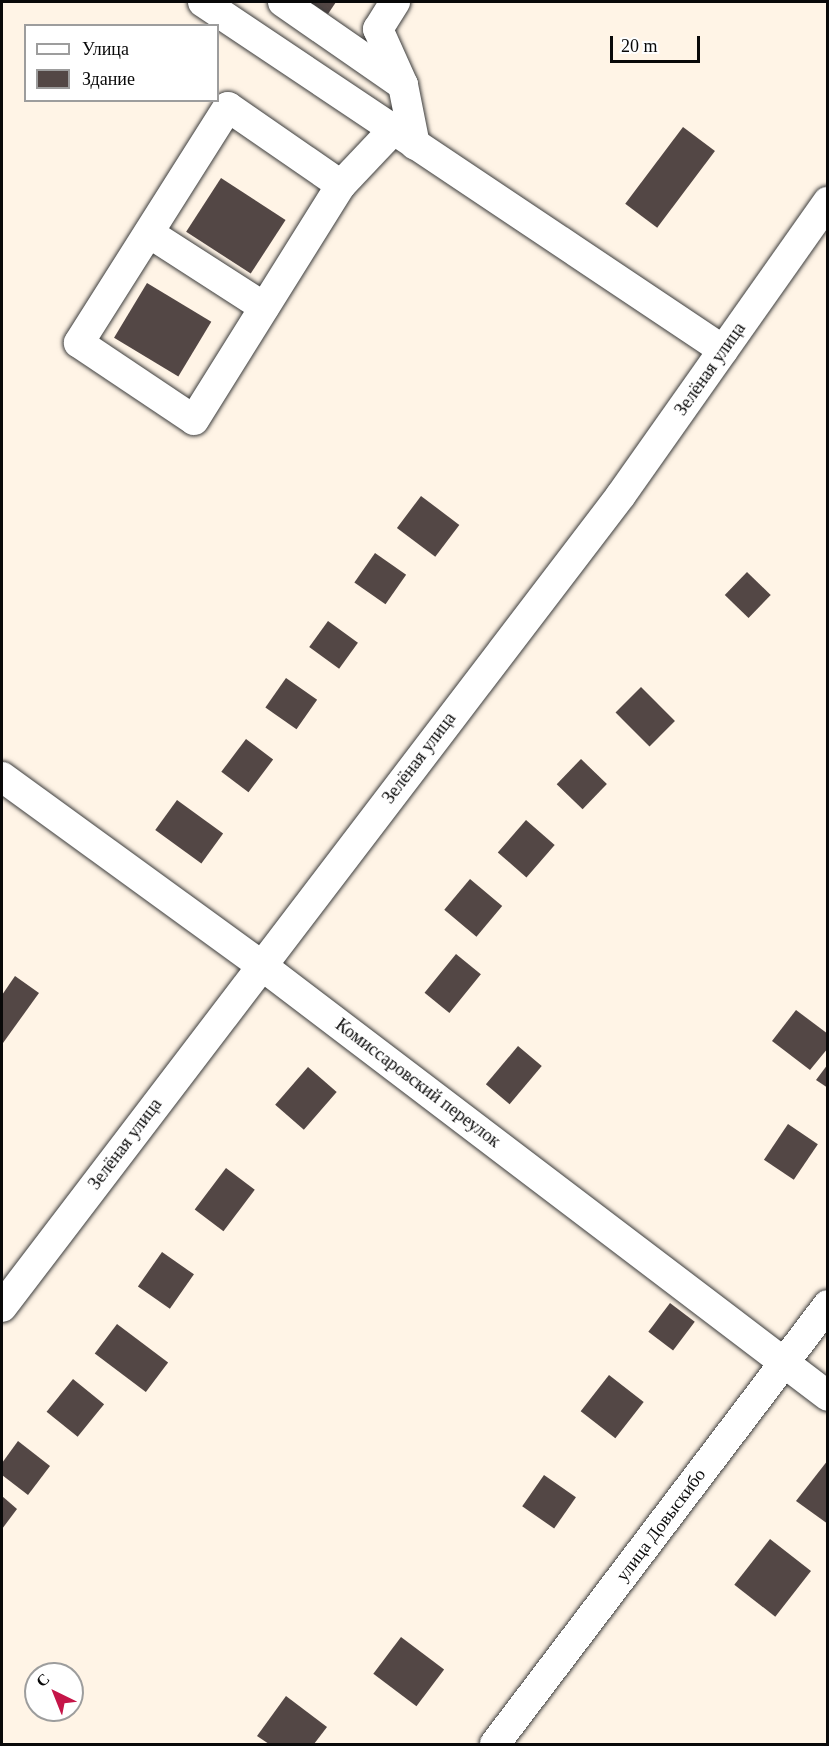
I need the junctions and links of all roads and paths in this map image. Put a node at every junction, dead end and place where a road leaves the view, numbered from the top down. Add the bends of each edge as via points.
1 (203, 2) edge
2 (283, 2) edge
3 (394, 2) edge
4 (403, 85) junction
5 (404, 138) junction
6 (341, 185) junction
7 (828, 202) edge
8 (149, 233) junction
9 (264, 307) junction
10 (723, 350) junction
11 (2, 777) edge
12 (261, 965) junction
13 (828, 1305) edge
14 (2, 1307) edge
15 (786, 1361) junction
16 (828, 1396) edge
17 (495, 1744) edge

1 - 5 street
2 - 4 street
3 - 4 street via 378,29
4 - 5 street
5 - 6 street
5 - 10 street
6 - 8 street via 228,107
6 - 9 street
7 - 10 street, Зелёная улица
8 - 9 street
8 - 9 street via 79,343 194,420
10 - 12 street, Зелёная улица via 614,505
11 - 12 street, Комиссаровский переулок
12 - 14 street, Зелёная улица
12 - 15 street, Комиссаровский переулок
13 - 15 street, улица Довыскибо
15 - 16 street, Комиссаровский переулок
15 - 17 street, улица Довыскибо

